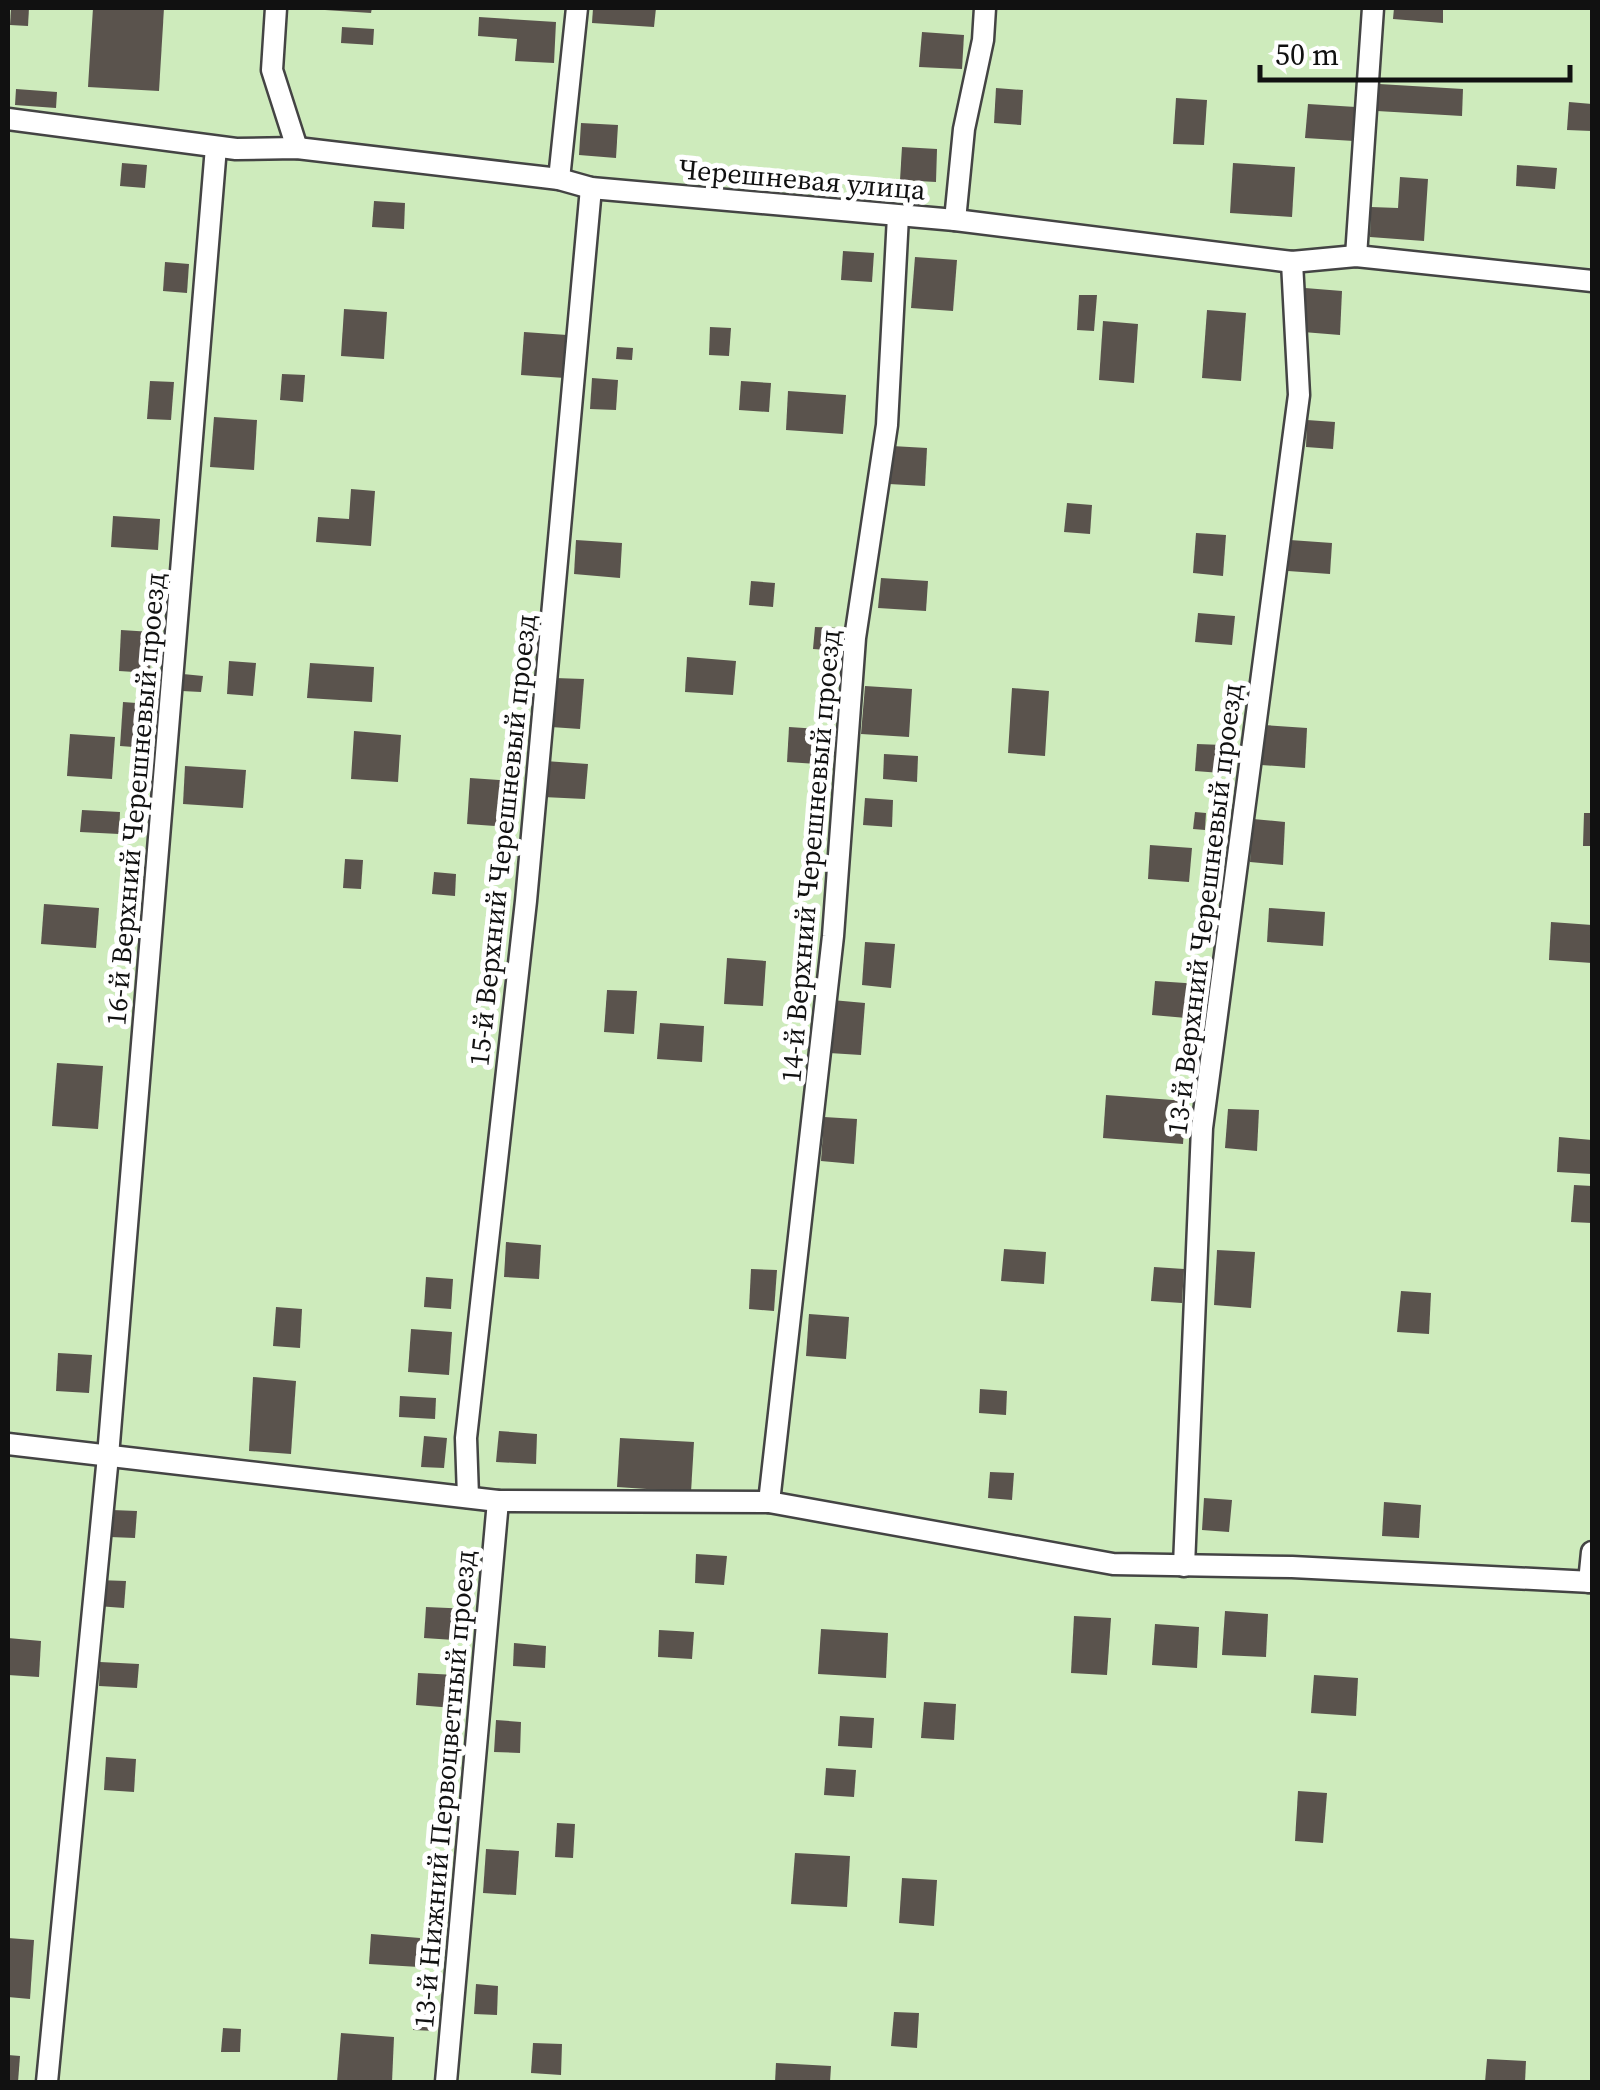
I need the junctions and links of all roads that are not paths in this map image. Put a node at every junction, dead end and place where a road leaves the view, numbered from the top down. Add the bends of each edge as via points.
1 (276, 8) edge
2 (577, 8) edge
3 (986, 8) edge
4 (1374, 8) edge
5 (8, 120) edge
6 (216, 146) junction
7 (297, 148) junction
8 (559, 179) junction
9 (591, 188) junction
10 (898, 216) junction
11 (955, 220) junction
12 (1356, 256) junction
13 (1292, 262) junction
14 (1592, 281) edge
15 (8, 1444) edge
16 (108, 1456) junction
17 (468, 1497) junction
18 (498, 1501) junction
19 (770, 1502) junction
20 (1592, 1552) edge
21 (1184, 1566) junction
22 (1591, 1582) edge
23 (47, 2082) edge
24 (446, 2082) edge

1 - 7 lane via 272,70
2 - 8 lane
3 - 11 lane
4 - 12 lane
5 - 6 lane, Черешневая улица
6 - 7 lane, Черешневая улица
6 - 16 lane, 16-й Верхний Черешневый проезд
7 - 8 lane, Черешневая улица
8 - 9 lane, Черешневая улица
9 - 10 lane, Черешневая улица
9 - 17 lane, 15-й Верхний Черешневый проезд via 526,901 466,1438
10 - 11 lane, Черешневая улица
10 - 19 lane, 14-й Верхний Черешневый проезд via 887,425 856,638 833,936
11 - 13 lane, Черешневая улица
12 - 13 lane, Черешневая улица
12 - 14 lane, Черешневая улица
13 - 21 lane, 13-й Верхний Черешневый проезд via 1298,395 1202,1128
15 - 16 lane
16 - 17 lane
16 - 23 lane, 16-й Верхний Черешневый проезд
17 - 18 lane
18 - 19 lane
18 - 24 lane, 13-й Нижний Первоцветный проезд
19 - 21 lane via 1113,1564
20 - 22 lane
21 - 22 lane

